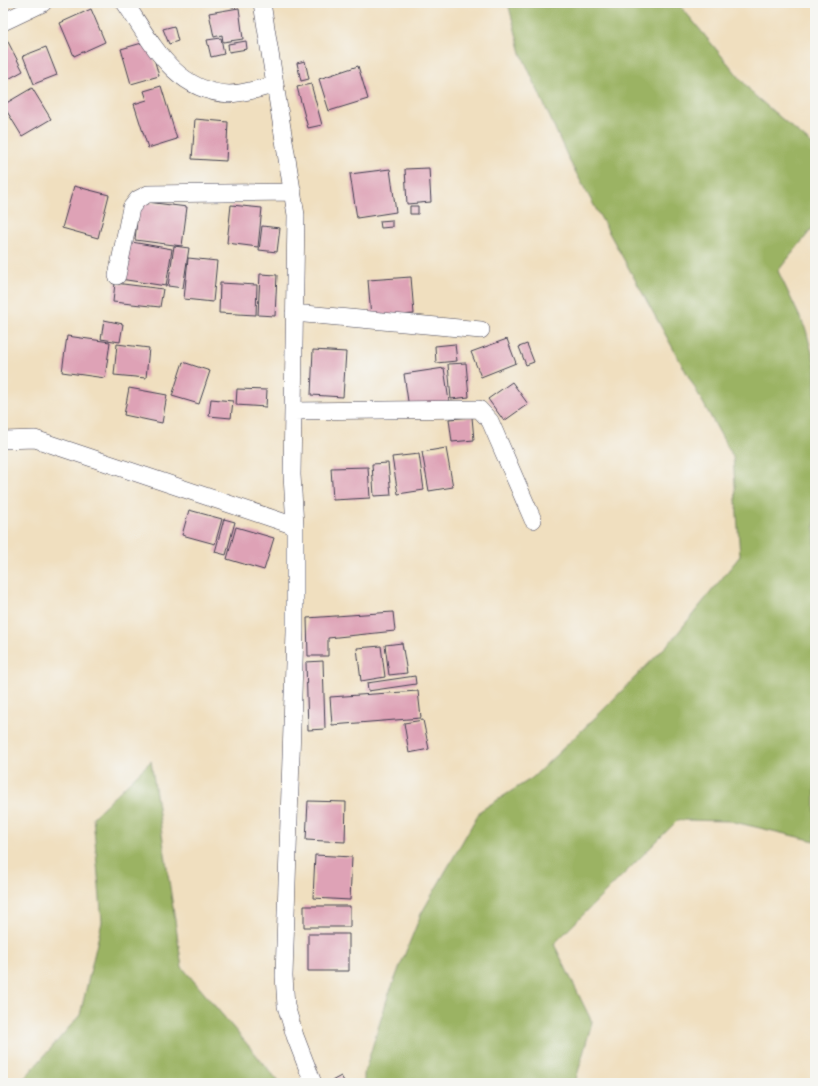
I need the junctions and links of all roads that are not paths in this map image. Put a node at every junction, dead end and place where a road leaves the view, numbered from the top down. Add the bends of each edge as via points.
1 (43, 3) edge
2 (125, 3) edge
3 (262, 3) edge
4 (3, 22) edge
5 (275, 85) junction
6 (293, 192) junction
7 (117, 276) dead end
8 (294, 313) junction
9 (481, 330) dead end
10 (293, 411) junction
11 (3, 440) edge
12 (534, 520) dead end
13 (295, 526) junction
14 (312, 1083) edge

1 - 4 street
2 - 5 street via 165,63 182,79 205,89 230,94
3 - 5 street
5 - 6 street
6 - 7 street via 148,194 138,199 131,208
6 - 8 street via 296,215
8 - 9 street
8 - 10 street
10 - 12 street via 480,409 490,421
10 - 13 street via 292,475
11 - 13 street via 35,439
13 - 14 street via 294,707 284,976 286,1006

